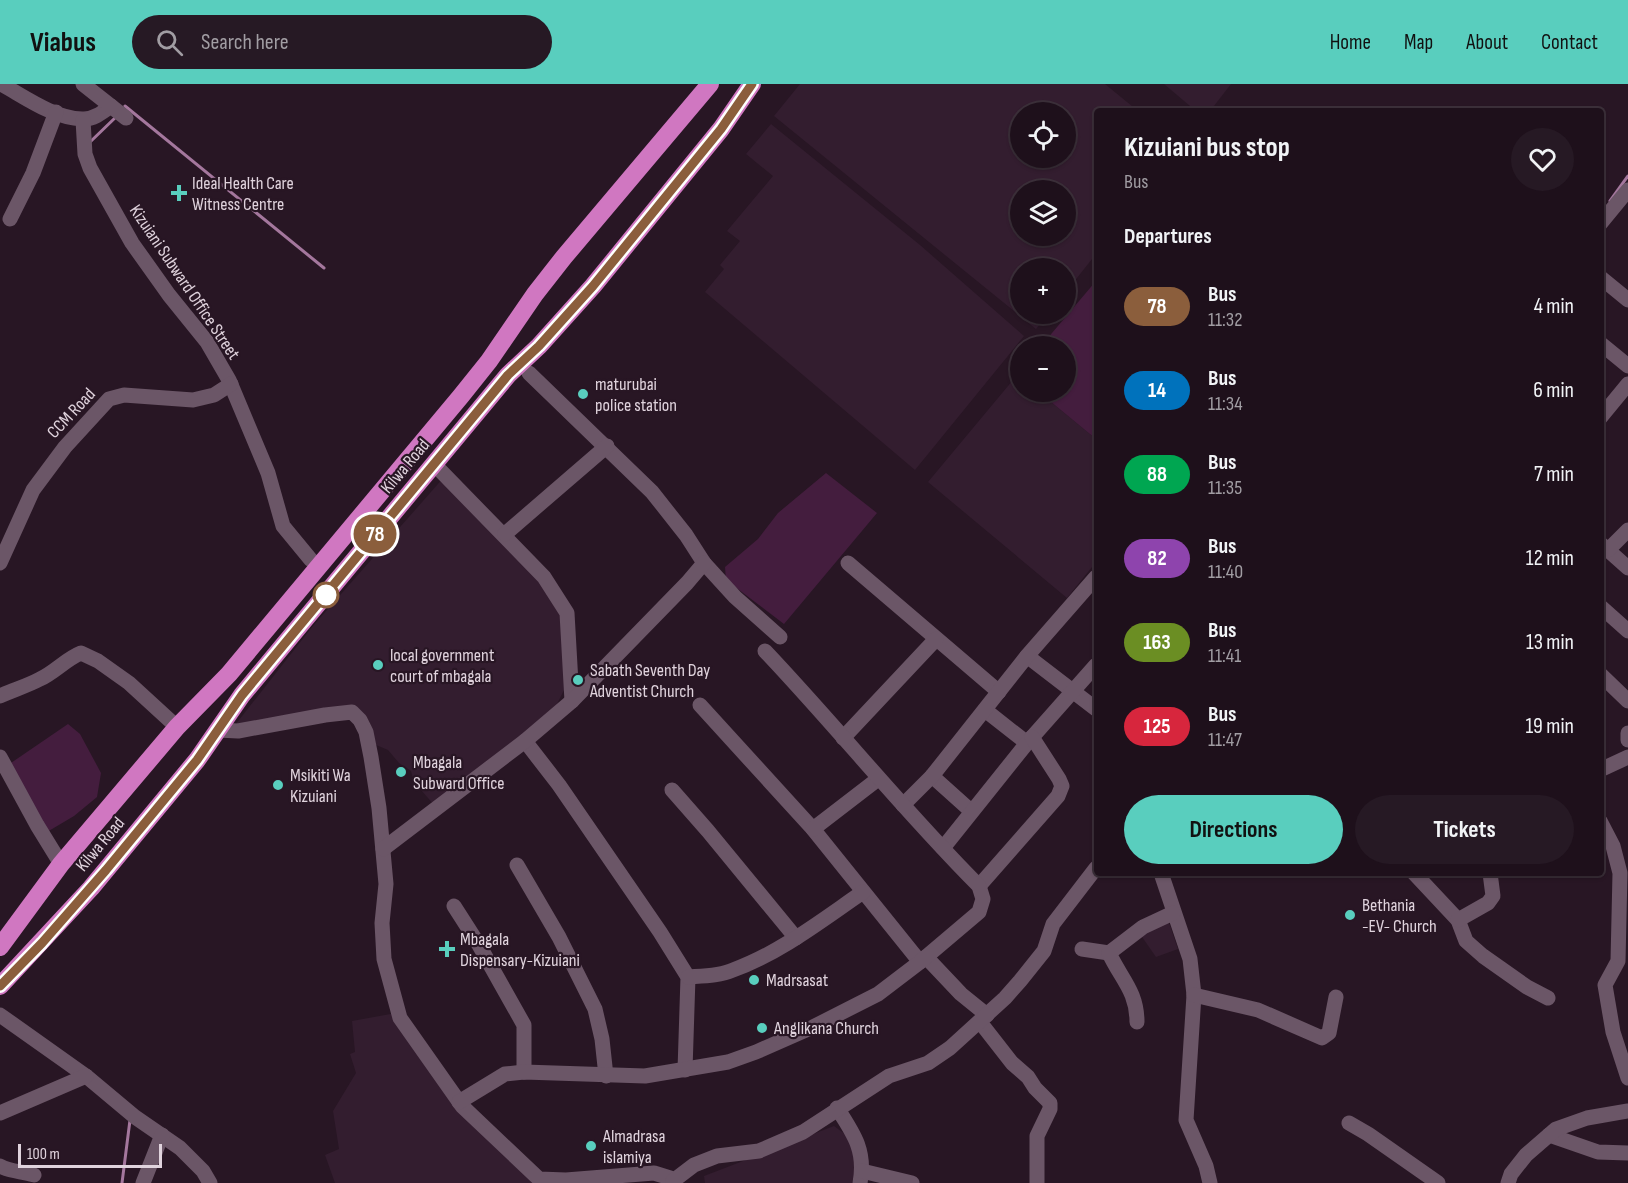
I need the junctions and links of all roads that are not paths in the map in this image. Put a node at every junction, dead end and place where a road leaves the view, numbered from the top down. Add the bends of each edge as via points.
1 (1, 84) edge
2 (83, 84) edge
3 (710, 84) edge
4 (752, 84) edge
5 (111, 106) junction
6 (56, 112) junction
7 (126, 118) dead end
8 (83, 120) junction
9 (1628, 190) edge
10 (10, 219) dead end
11 (1604, 219) edge
12 (1604, 280) edge
13 (1628, 300) edge
14 (1604, 346) edge
15 (1628, 366) edge
16 (529, 373) dead end
17 (231, 384) junction
18 (1628, 384) edge
19 (1604, 413) edge
20 (607, 447) junction
21 (434, 464) junction
22 (1628, 530) edge
23 (505, 534) junction
24 (1604, 547) edge
25 (311, 560) dead end
26 (848, 562) dead end
27 (0, 563) edge
28 (704, 563) junction
29 (1628, 568) edge
30 (1094, 579) edge
31 (1604, 615) edge
32 (1628, 632) edge
33 (780, 637) dead end
34 (936, 639) junction
35 (765, 651) dead end
36 (1027, 656) junction
37 (1094, 667) edge
38 (1604, 678) edge
39 (999, 692) junction
40 (1073, 692) junction
41 (0, 696) edge
42 (572, 701) junction
43 (1628, 701) edge
44 (700, 705) dead end
45 (1094, 708) edge
46 (985, 710) junction
47 (177, 727) junction
48 (218, 730) junction
49 (1628, 733) edge
50 (843, 738) junction
51 (1030, 740) junction
52 (1628, 740) edge
53 (525, 741) junction
54 (0, 757) edge
55 (1625, 763) edge
56 (1604, 769) edge
57 (932, 776) junction
58 (879, 779) junction
59 (672, 790) dead end
60 (903, 805) junction
61 (971, 811) junction
62 (813, 829) junction
63 (1604, 829) edge
64 (943, 848) junction
65 (383, 849) junction
66 (61, 864) junction
67 (517, 865) dead end
68 (1094, 871) edge
69 (1162, 876) edge
70 (1417, 876) edge
71 (1492, 876) edge
72 (980, 886) junction
73 (863, 892) junction
74 (454, 906) dead end
75 (1173, 913) junction
76 (1458, 920) junction
77 (796, 938) junction
78 (0, 947) edge
79 (1082, 949) dead end
80 (1109, 952) junction
81 (923, 960) junction
82 (688, 977) junction
83 (0, 986) edge
84 (1194, 994) junction
85 (1335, 997) dead end
86 (1548, 998) dead end
87 (0, 1015) edge
88 (983, 1019) junction
89 (1137, 1022) dead end
90 (685, 1070) junction
91 (524, 1072) junction
92 (1627, 1073) edge
93 (86, 1076) junction
94 (606, 1076) junction
95 (459, 1102) junction
96 (837, 1108) junction
97 (1628, 1111) edge
98 (0, 1113) edge
99 (1349, 1123) dead end
100 (162, 1135) junction
101 (1549, 1135) junction
102 (1628, 1153) edge
103 (0, 1166) edge
104 (34, 1175) dead end
105 (861, 1177) edge
106 (554, 1181) edge
107 (674, 1182) edge
108 (143, 1183) edge
109 (210, 1183) edge
110 (912, 1183) edge
111 (1036, 1183) edge
112 (1210, 1183) edge
113 (1438, 1183) edge
114 (1508, 1183) edge

1 - 6 street
2 - 5 street
3 - 47 highway, Kilwa Road via 564,257 489,361 328,557 229,674
4 - 21 highway, Kilwa Road via 721,129 593,286 508,375
5 - 7 street
5 - 8 street via 98,116
6 - 8 street
6 - 10 street
8 - 17 street, Kizuiani Subward Office Street via 85,154 118,221 207,342
9 - 11 street
12 - 13 street
14 - 15 street
16 - 20 street
17 - 25 street, Kizuiani Subward Office Street via 268,473 283,526
17 - 27 street, CCM Road via 214,395 193,400 124,395 109,399 65,447 33,490
18 - 19 street
20 - 23 street
20 - 28 street via 652,492
21 - 23 street
21 - 48 highway, Kilwa Road via 242,695
22 - 24 street
23 - 42 street via 544,577 567,613
24 - 29 street
26 - 34 street
28 - 33 street
28 - 42 street
30 - 36 street
31 - 32 street
34 - 39 street
34 - 50 street
35 - 50 street
36 - 39 street
36 - 40 street
37 - 40 street
38 - 43 street
39 - 46 street
40 - 45 street
40 - 51 street
41 - 47 street via 41,679 81,653 129,683
42 - 53 street
44 - 62 street
46 - 51 street
46 - 57 street
47 - 66 highway, Kilwa Road
48 - 65 street via 238,731 325,715 356,714 366,732
48 - 83 highway, Kilwa Road via 91,888
49 - 52 street
50 - 58 street
51 - 61 street
51 - 72 street via 1059,779 1061,790
53 - 65 street
53 - 82 street
54 - 66 street
55 - 56 street
57 - 60 street
57 - 61 street
58 - 60 street
58 - 62 street
59 - 77 street
60 - 64 street
61 - 64 street
62 - 73 street
63 - 92 street via 1620,873 1618,960 1605,985 1613,1032
64 - 72 street
65 - 95 street via 384,959 400,1018
66 - 78 highway, Kilwa Road
67 - 94 street via 595,1009
68 - 88 street via 1053,924 1038,958
69 - 75 street
70 - 76 street
71 - 76 street via 1488,903
72 - 81 street via 983,899 979,912
73 - 77 street
73 - 81 street
74 - 91 street via 524,1025
75 - 80 street via 1143,927
75 - 84 street via 1190,959
76 - 86 street via 1466,941 1483,957
77 - 82 street via 732,971
79 - 80 street
80 - 89 street via 1132,992
81 - 88 street
81 - 90 street via 878,994 813,1027 728,1062
82 - 90 street
84 - 85 street via 1258,1010 1322,1038 1329,1033
84 - 112 street via 1185,1120
87 - 93 street
88 - 96 street via 928,1063 889,1076
88 - 111 street via 1012,1063 1050,1103 1035,1145
90 - 94 street
91 - 94 street
91 - 95 street via 505,1074
93 - 98 street
93 - 100 street via 135,1118
95 - 106 street via 539,1179
96 - 105 street via 857,1138
96 - 107 street via 802,1132 759,1151 717,1156 694,1165
97 - 101 street via 1567,1124
99 - 113 street
100 - 108 street
100 - 109 street via 180,1148
101 - 102 street via 1598,1152
101 - 114 street via 1526,1155
103 - 104 street
105 - 110 street
106 - 107 street via 654,1173

